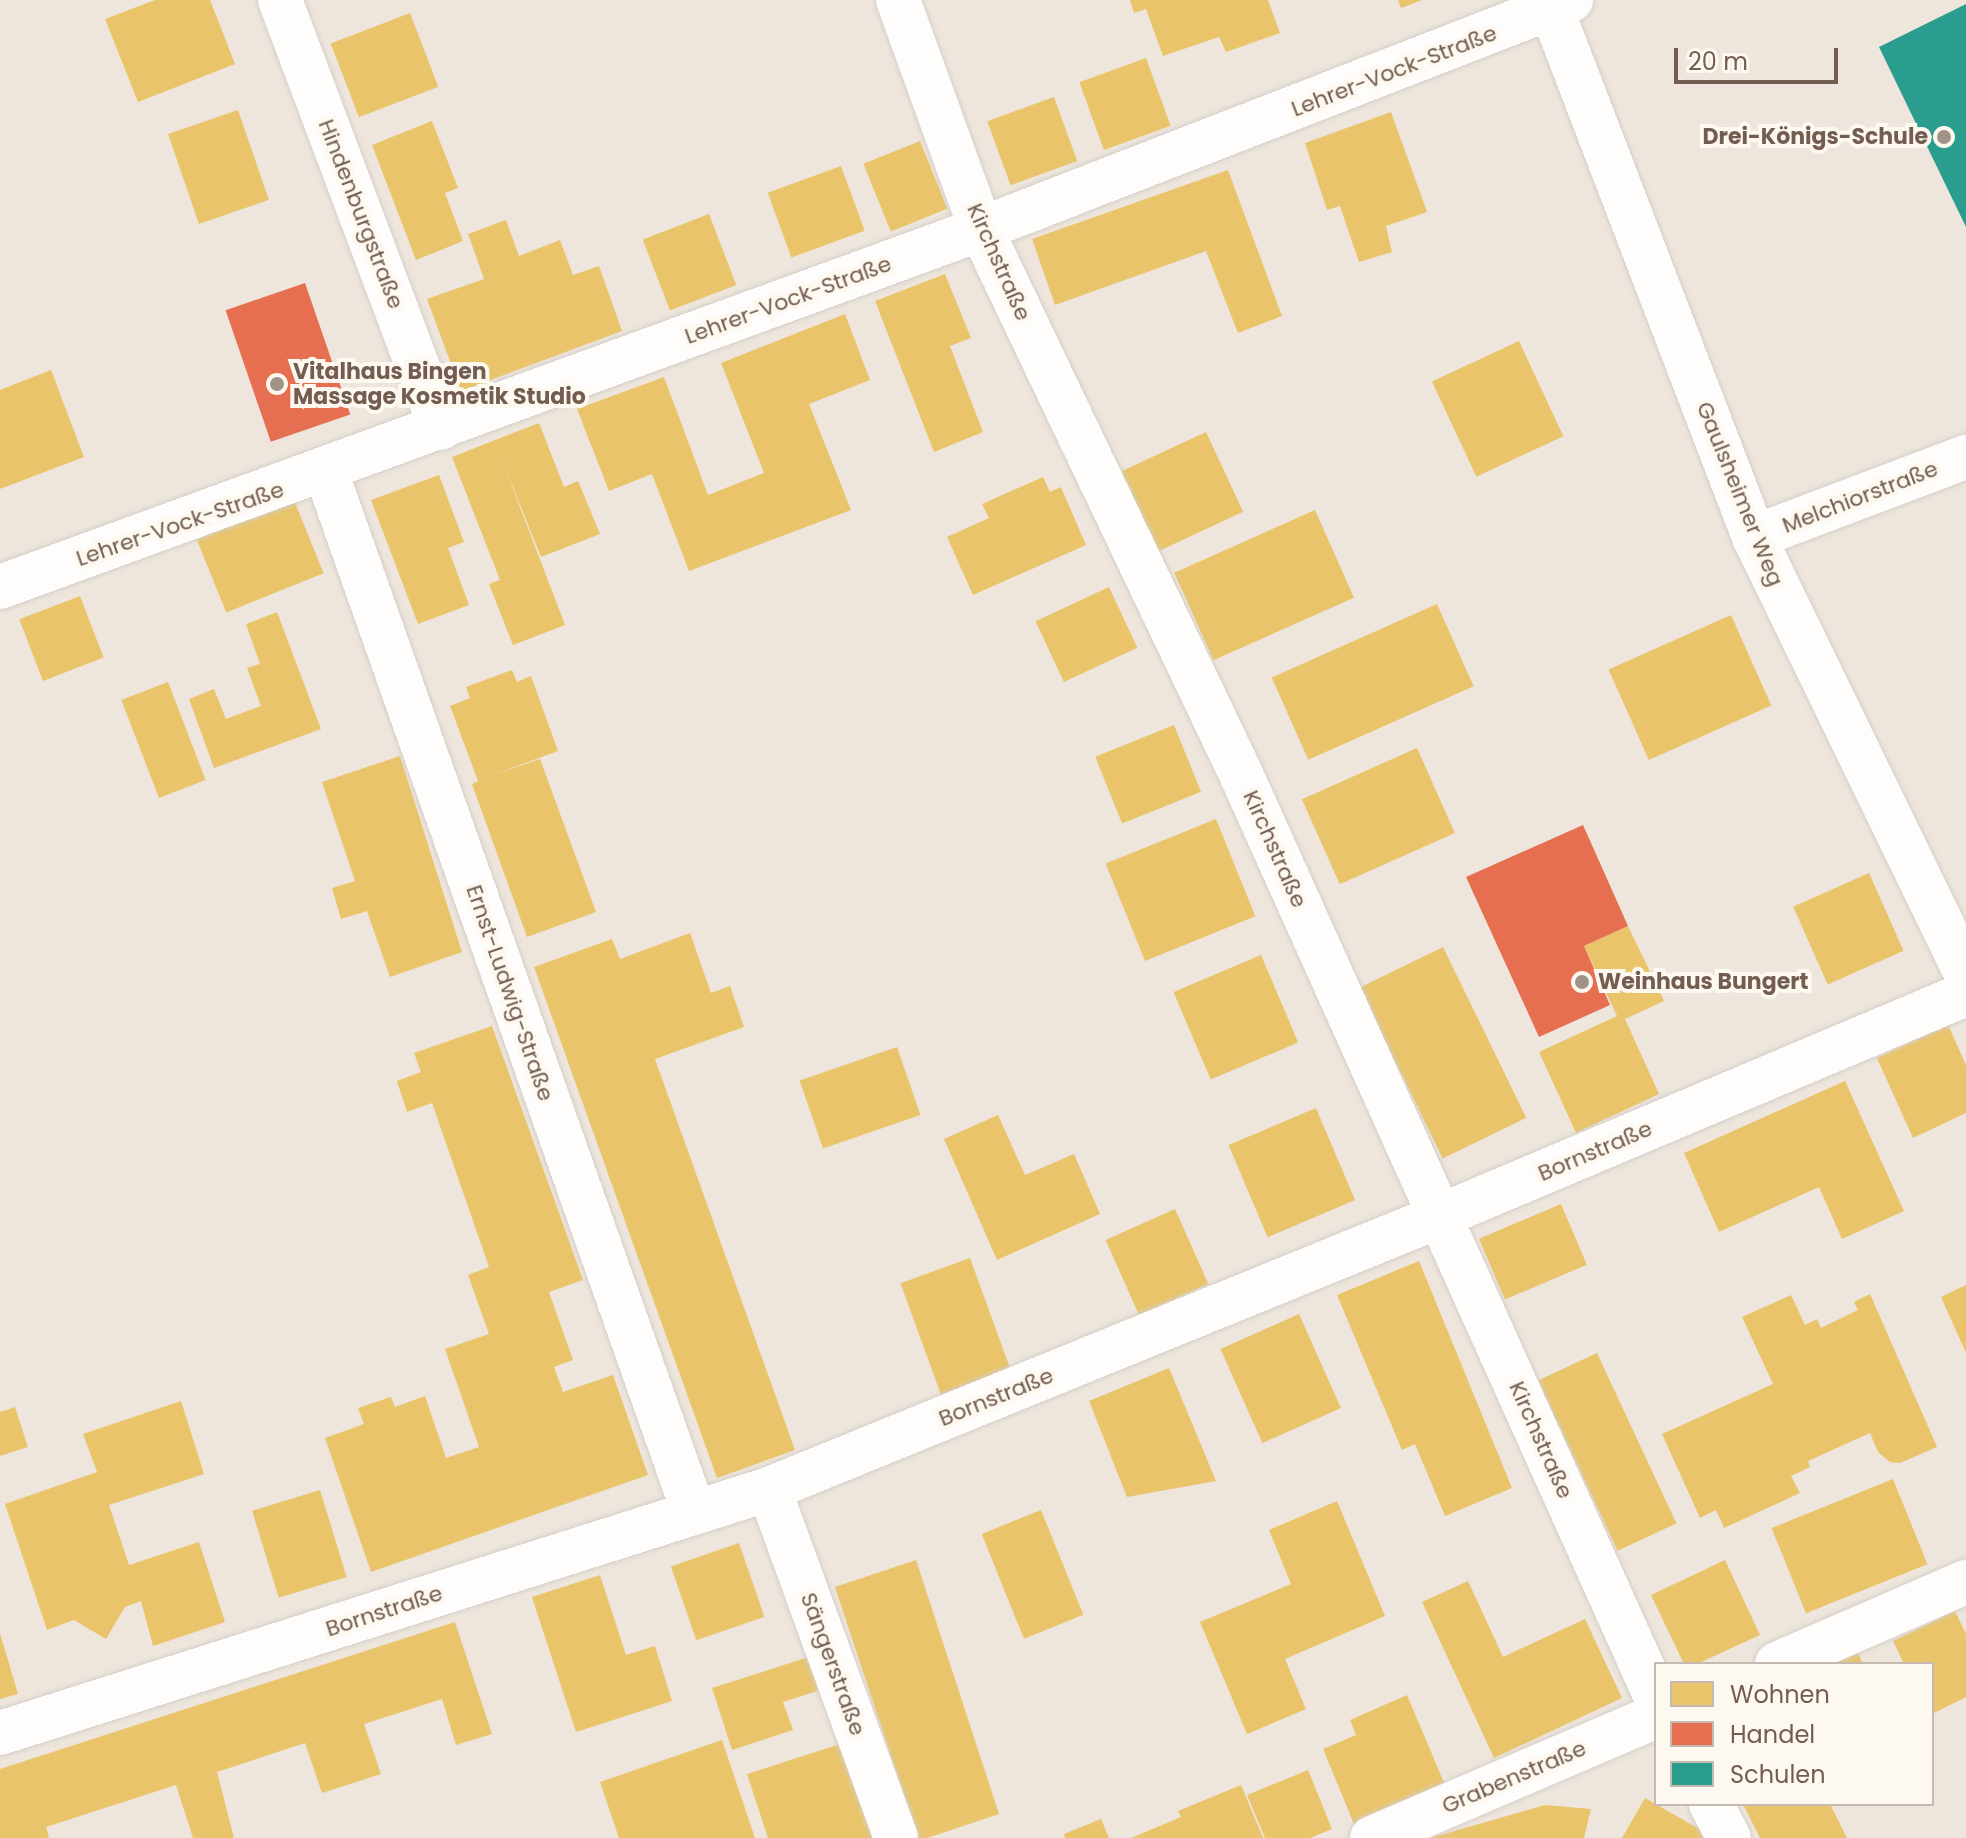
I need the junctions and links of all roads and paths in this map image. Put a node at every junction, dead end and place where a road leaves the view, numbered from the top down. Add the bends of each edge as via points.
1 (280, 0) edge
2 (898, 0) edge
3 (1557, 3) edge
4 (981, 229) junction
5 (441, 428) junction
6 (1966, 457) edge
7 (326, 472) junction
8 (1754, 537) junction
9 (0, 587) edge
10 (1966, 973) edge
11 (1966, 994) edge
12 (1440, 1216) junction
13 (769, 1489) junction
14 (694, 1513) junction
15 (1966, 1582) edge
16 (1782, 1662) edge
17 (1654, 1693) edge
18 (1654, 1717) edge
19 (0, 1733) edge
20 (1712, 1806) edge
21 (896, 1838) edge
22 (1372, 1838) edge
23 (1729, 1838) edge

1 - 5 street, Hindenburgstraße
2 - 4 street, Kirchstraße
3 - 4 street, Lehrer-Vock-Straße
3 - 8 street, Gaulsheimer Weg
4 - 5 street, Lehrer-Vock-Straße
4 - 12 street, Kirchstraße via 1240,772
5 - 7 street, Lehrer-Vock-Straße
6 - 8 street, Melchiorstraße
7 - 9 street, Lehrer-Vock-Straße
7 - 14 street, Ernst-Ludwig-Straße
8 - 10 street, Gaulsheimer Weg
11 - 12 street, Bornstraße
12 - 13 street, Bornstraße
12 - 17 street, Kirchstraße
13 - 14 street, Bornstraße
13 - 21 street, Sängerstraße
14 - 19 street, Bornstraße
15 - 16 street
18 - 22 street, Grabenstraße
20 - 23 street

